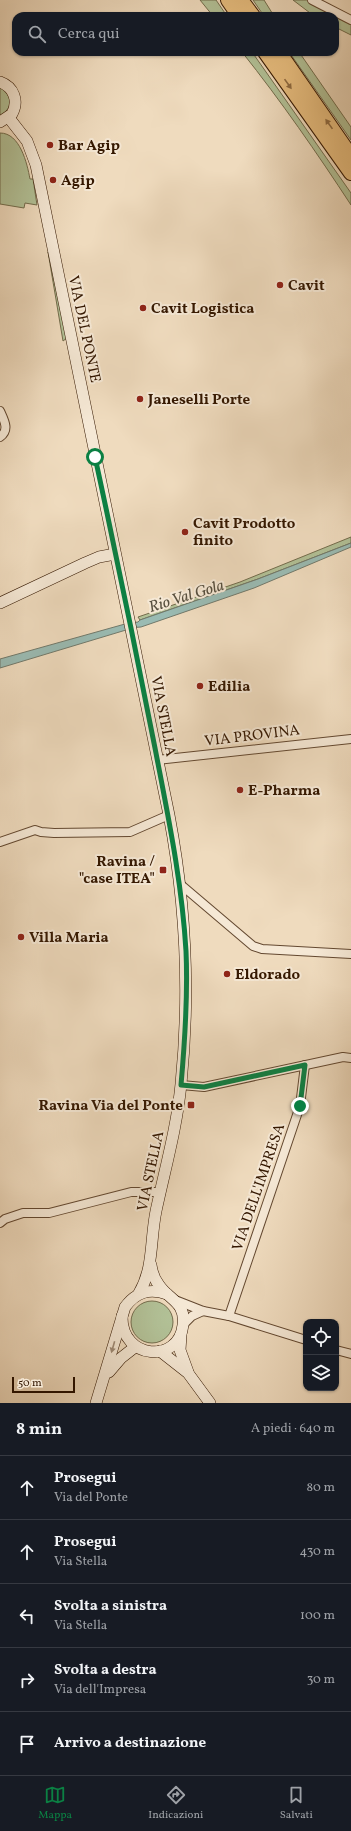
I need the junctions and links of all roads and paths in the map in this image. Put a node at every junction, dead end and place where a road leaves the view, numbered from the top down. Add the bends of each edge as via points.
1 (228, 0) edge
2 (241, 0) edge
3 (312, 0) edge
4 (236, 12) edge
5 (250, 12) edge
6 (335, 12) edge
7 (339, 14) edge
8 (351, 20) edge
9 (268, 56) edge
10 (281, 56) edge
11 (0, 82) edge
12 (4, 120) edge
13 (351, 156) edge
14 (351, 173) edge
15 (0, 411) edge
16 (0, 437) edge
17 (115, 554) junction
18 (0, 603) edge
19 (351, 738) edge
20 (157, 760) junction
21 (169, 815) junction
22 (0, 842) edge
23 (180, 884) junction
24 (351, 954) edge
25 (351, 1058) edge
26 (305, 1065) junction
27 (181, 1085) junction
28 (161, 1192) junction
29 (0, 1223) edge
30 (150, 1264) junction
31 (139, 1294) junction
32 (171, 1297) junction
33 (203, 1311) junction
34 (122, 1316) junction
35 (229, 1316) junction
36 (182, 1330) junction
37 (303, 1339) edge
38 (135, 1347) junction
39 (160, 1351) junction
40 (339, 1351) edge
41 (351, 1354) edge
42 (188, 1373) junction
43 (104, 1379) junction
44 (96, 1403) edge
45 (210, 1403) edge

1 - 4 highway
2 - 5 highway
3 - 6 street
7 - 8 street
9 -> 14 highway
13 -> 10 highway
11 - 12 street via 8,86 15,96 15,106
12 - 17 street, VIA DEL PONTE via 27,141 36,165
15 - 16 street via 6,428
17 - 18 street via 99,557
17 - 20 street, VIA STELLA
19 - 20 street, VIA PROVINA
20 - 21 street, VIA STELLA
21 - 22 street via 130,832 54,833 35,830
21 - 23 street, VIA STELLA
23 - 24 street via 253,946
23 - 27 street, VIA STELLA via 186,952 186,1026
25 - 26 street
26 - 27 street via 204,1087
26 - 35 street, VIA DELL'IMPRESA via 300,1106
27 - 28 street, VIA STELLA
28 - 29 street via 131,1192 49,1213 23,1213
28 - 30 street, VIA STELLA
30 - 31 street, VIA STELLA via 146,1281
30 - 32 street, VIA STELLA via 159,1285
31 - 32 street via 153,1291
31 - 34 street, VIA STELLA via 131,1299
32 - 33 street
32 - 36 street, VIA STELLA via 180,1307 183,1316
33 - 35 street
33 - 36 street via 192,1316
34 - 38 street via 124,1333
34 -> 43 street, VIA STELLA
35 - 37 street
36 - 39 street via 175,1342
36 - 42 street, VIA STELLA via 180,1350
38 - 39 street via 145,1351
38 - 43 street, VIA STELLA via 116,1362
39 - 42 street
40 - 41 street
42 - 45 street
43 - 44 street, VIA STELLA

